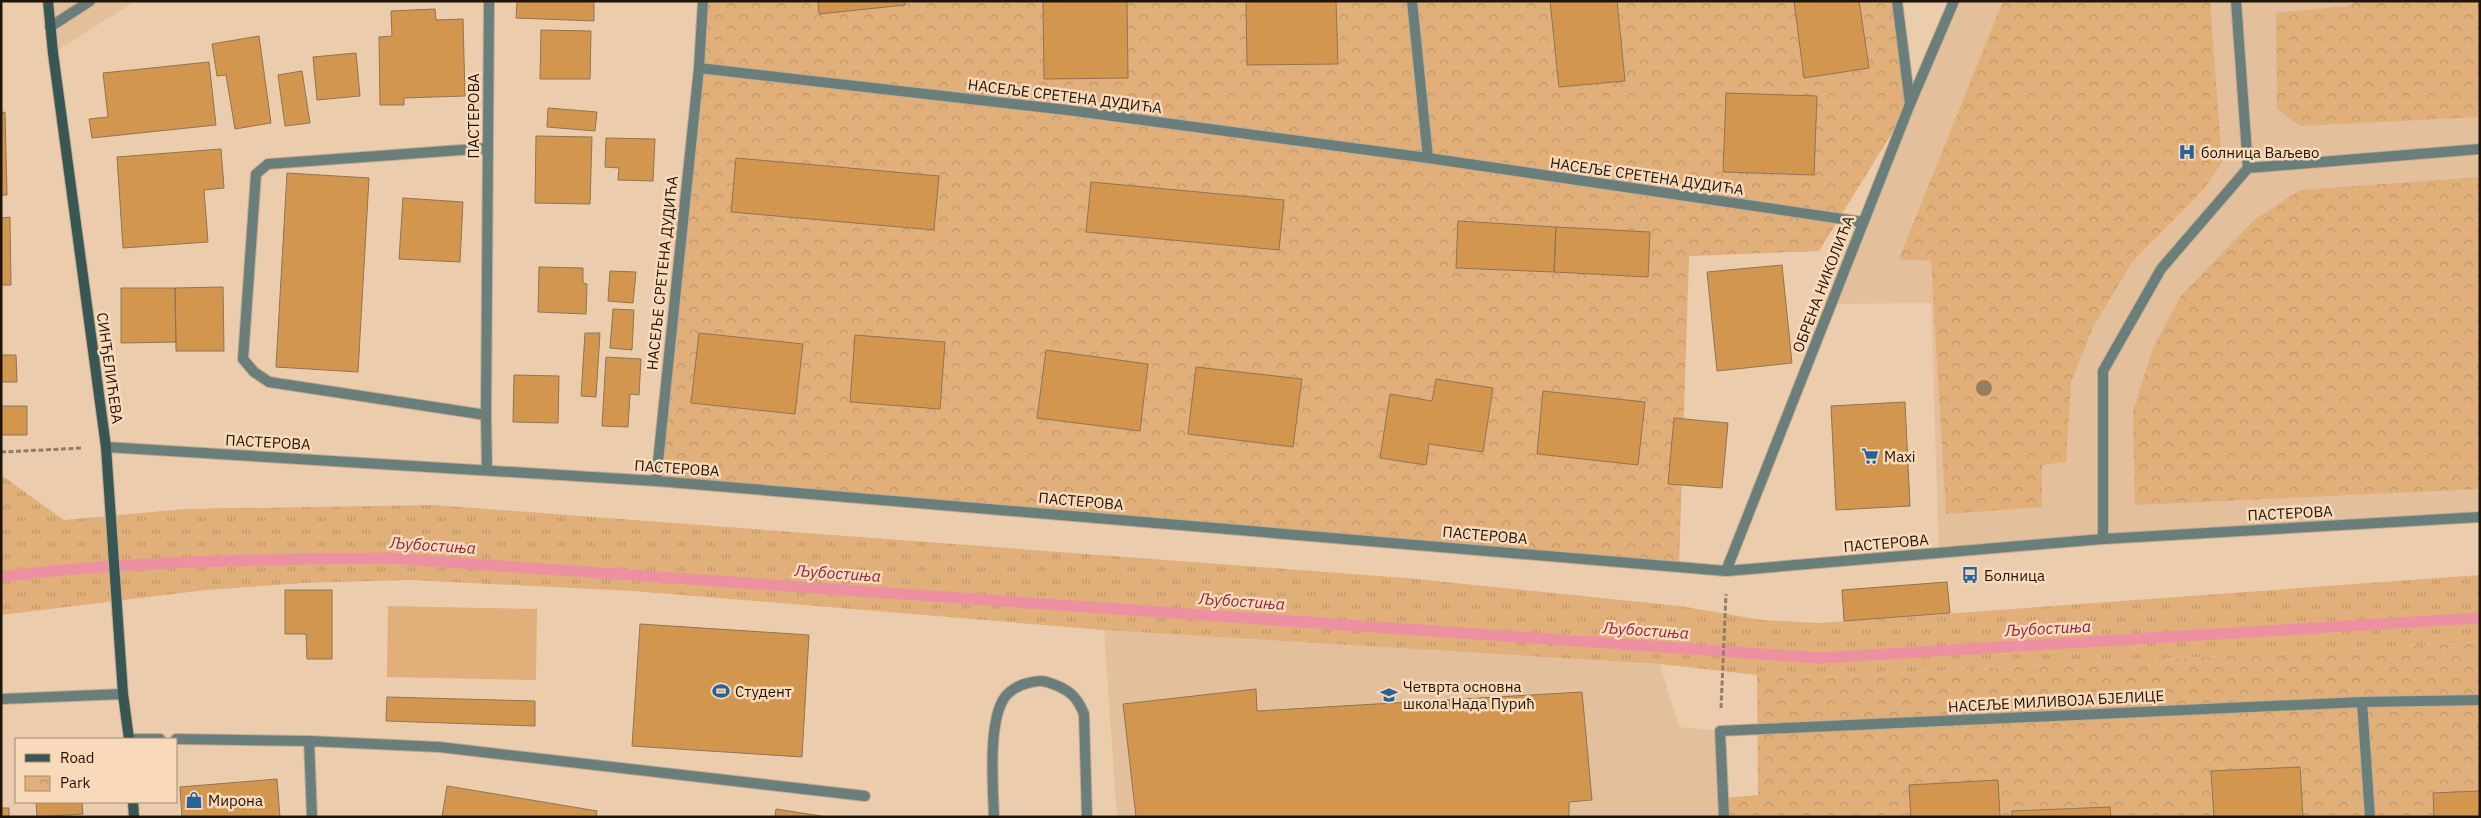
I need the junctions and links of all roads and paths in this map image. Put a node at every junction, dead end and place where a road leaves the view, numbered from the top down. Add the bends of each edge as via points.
1 (48, 1) edge
2 (90, 1) edge
3 (703, 1) edge
4 (1412, 1) edge
5 (1897, 1) edge
6 (1954, 1) edge
7 (2236, 1) edge
8 (489, 3) dead end
9 (50, 27) junction
10 (699, 68) junction
11 (1910, 104) junction
12 (488, 148) junction
13 (2480, 149) edge
14 (1428, 158) junction
15 (2248, 168) junction
16 (1863, 222) junction
17 (486, 415) junction
18 (106, 447) junction
19 (1, 452) edge
20 (487, 470) junction
21 (656, 481) junction
22 (2480, 517) edge
23 (2103, 539) junction
24 (1726, 571) junction
25 (1726, 601) dead end
26 (1722, 688) dead end
27 (123, 694) junction
28 (1, 699) edge
29 (2480, 700) edge
30 (2362, 702) junction
31 (129, 738) edge
32 (178, 740) edge
33 (309, 741) junction
34 (865, 796) dead end
35 (133, 803) edge
36 (134, 817) edge
37 (312, 817) edge
38 (994, 817) edge
39 (1087, 817) edge
40 (1724, 817) edge
41 (2370, 817) edge

1 - 9 street, СИНЂЕЛИЋЕВА
2 - 9 street
3 - 10 street, НАСЕЉЕ СРЕТЕНА ДУДИЋА
4 - 14 street
5 - 11 street, ОБРЕНА НИКОЛИЋА
6 - 11 street
7 - 15 street
8 - 12 street, ПАСТЕРОВА
9 - 18 street, СИНЂЕЛИЋЕВА
10 - 14 street, НАСЕЉЕ СРЕТЕНА ДУДИЋА via 1066,110
10 - 21 street, НАСЕЉЕ СРЕТЕНА ДУДИЋА
11 - 16 street, ОБРЕНА НИКОЛИЋА
12 - 17 street, ПАСТЕРОВА
12 - 17 street via 268,164 256,174 243,359 269,382
13 - 15 street
14 - 16 street, НАСЕЉЕ СРЕТЕНА ДУДИЋА
15 - 23 street via 2161,269 2103,371
16 - 24 street, ОБРЕНА НИКОЛИЋА
17 - 20 street, ПАСТЕРОВА
18 - 19 path
18 - 20 street, ПАСТЕРОВА
18 - 27 street, СИНЂЕЛИЋЕВА
20 - 21 street, ПАСТЕРОВА
21 - 24 street, ПАСТЕРОВА
22 - 23 street, ПАСТЕРОВА
23 - 24 street, ПАСТЕРОВА
25 - 26 path
27 - 28 street
27 - 31 street, СИНЂЕЛИЋЕВА
29 - 30 street, НАСЕЉЕ МИЛИВОЈА БЈЕЛИЦЕ
30 - 40 street, НАСЕЉЕ МИЛИВОЈА БЈЕЛИЦЕ via 1720,731
30 - 41 street
32 - 33 street
33 - 34 street via 439,747
33 - 37 street
35 - 36 street
38 - 39 street via 992,764 1003,699 1019,685 1042,680 1063,687 1078,698 1084,714

